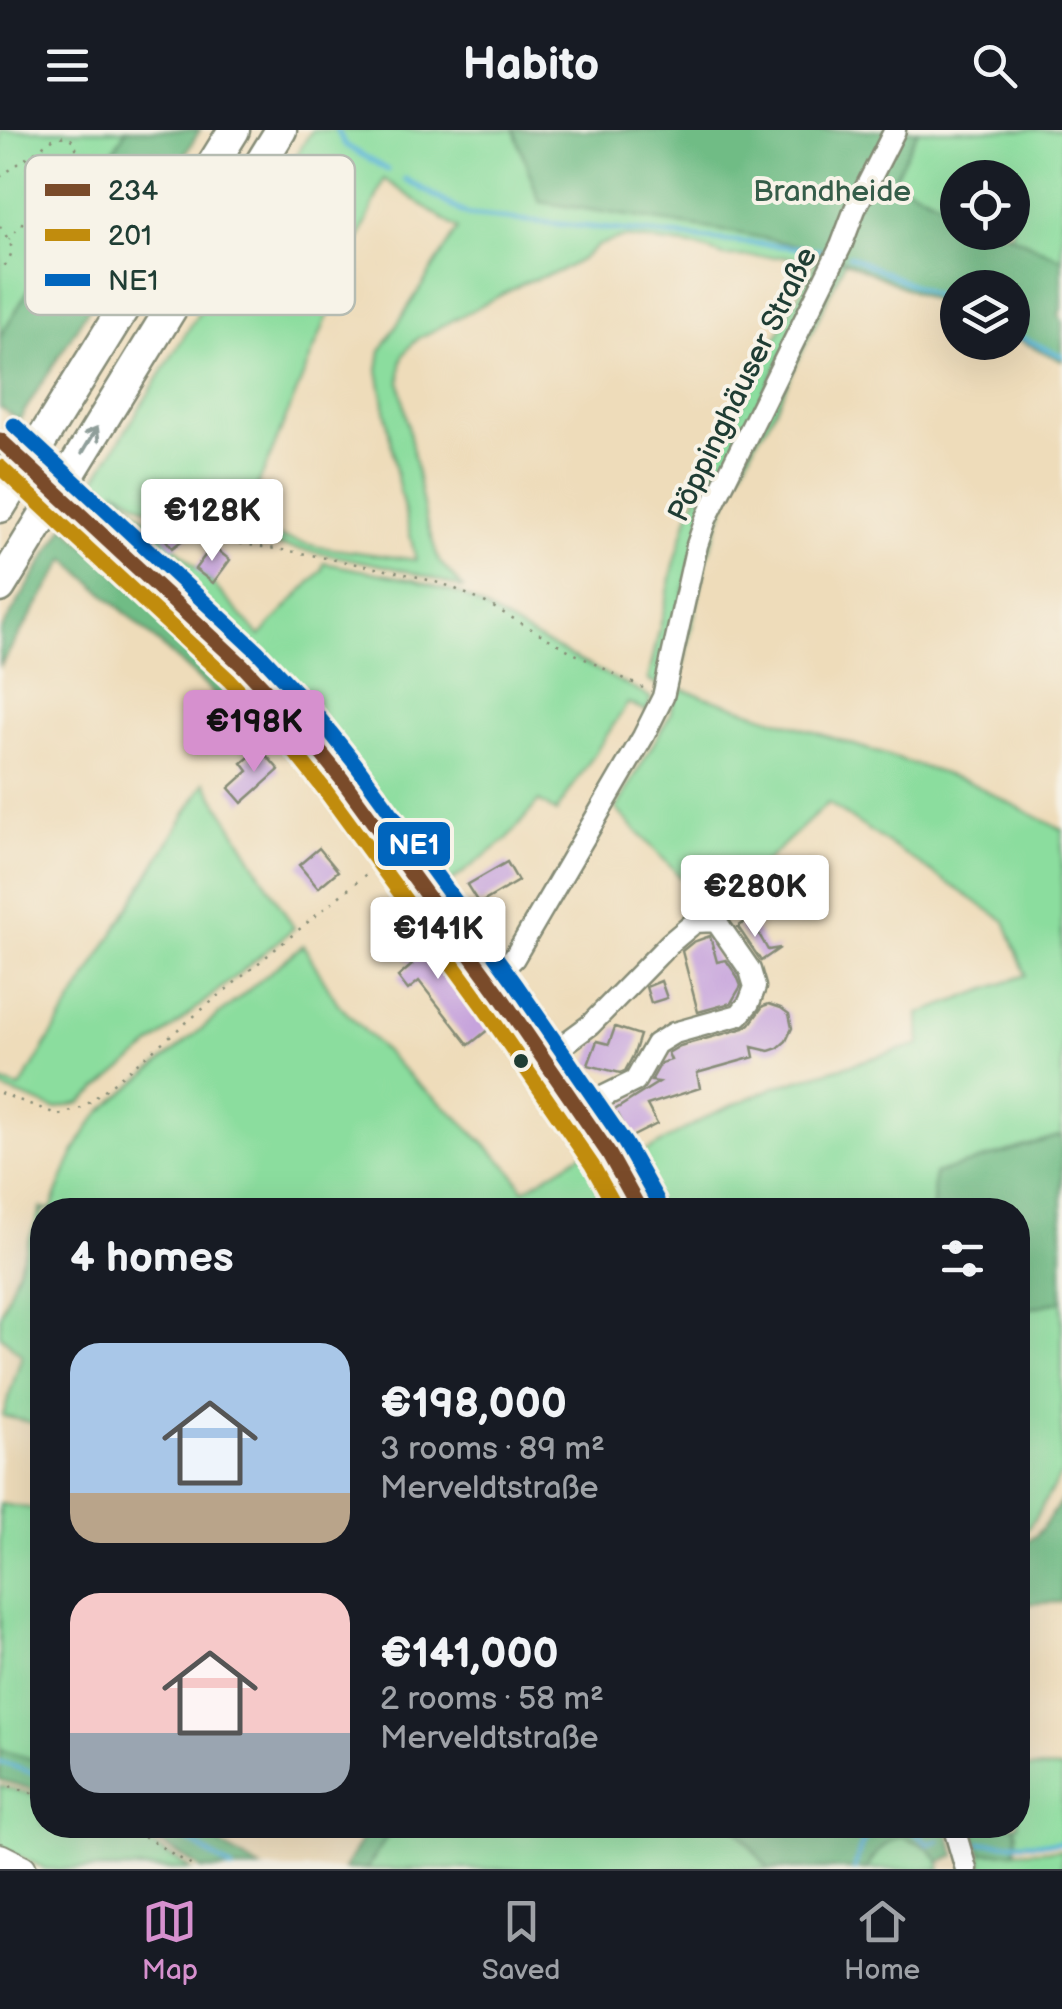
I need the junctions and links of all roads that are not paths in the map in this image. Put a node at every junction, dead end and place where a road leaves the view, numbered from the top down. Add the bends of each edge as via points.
1 (234, 130) edge
2 (282, 130) edge
3 (895, 130) edge
4 (218, 155) edge
5 (267, 155) edge
6 (119, 315) edge
7 (168, 315) edge
8 (0, 440) edge
9 (0, 507) edge
10 (0, 587) edge
11 (489, 982) junction
12 (544, 1060) junction
13 (578, 1109) junction
14 (634, 1198) edge
15 (957, 1838) edge
16 (0, 1858) edge
17 (22, 1869) edge
18 (966, 1869) edge

1 - 4 highway
5 -> 2 highway
3 - 11 street, Pöppinghäuser Straße via 706,520 663,697 514,958
6 - 9 highway
10 -> 7 highway
8 - 11 street, bridge via 300,727
11 - 12 street
12 - 13 street
12 - 13 street via 590,1025 694,922 716,921 750,970 755,987 749,1004 738,1015 656,1044 634,1082
13 - 14 street
15 - 18 street
16 - 17 main road

